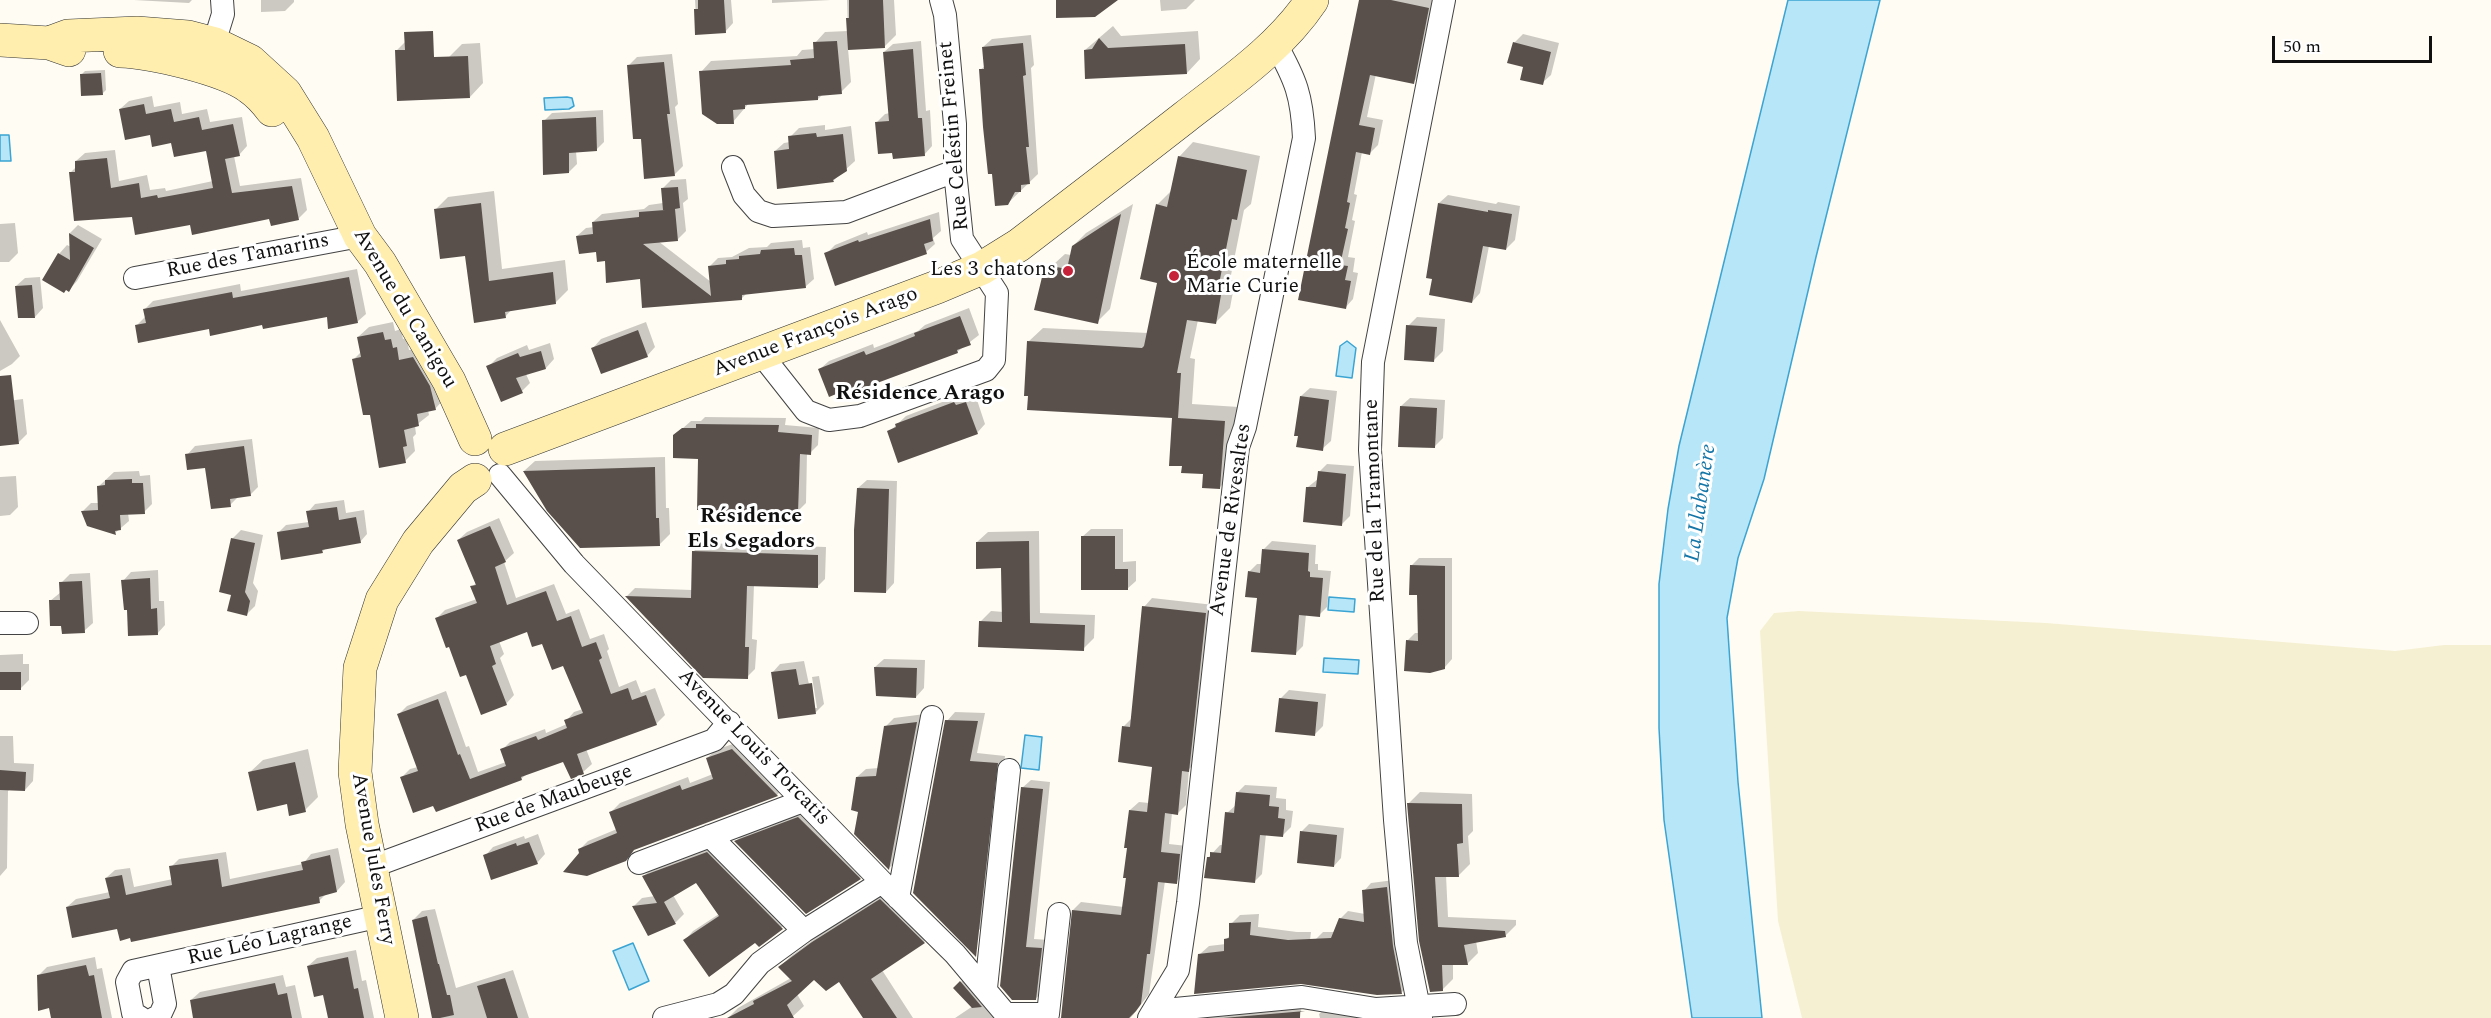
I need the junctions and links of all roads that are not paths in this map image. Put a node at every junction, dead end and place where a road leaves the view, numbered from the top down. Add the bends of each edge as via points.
1 (222, 0) edge
2 (941, 0) edge
3 (1312, 0) edge
4 (1444, 0) edge
5 (0, 40) edge
6 (1275, 43) junction
7 (210, 56) junction
8 (733, 167) dead end
9 (955, 171) junction
10 (360, 236) junction
11 (982, 268) junction
12 (135, 278) dead end
13 (761, 354) junction
14 (483, 460) junction
15 (0, 623) edge
16 (27, 623) dead end
17 (932, 717) dead end
18 (729, 722) junction
19 (1009, 770) dead end
20 (804, 801) junction
21 (710, 836) junction
22 (639, 863) dead end
23 (371, 867) junction
24 (890, 890) junction
25 (1059, 914) dead end
26 (381, 916) junction
27 (804, 931) junction
28 (158, 966) junction
29 (986, 988) junction
30 (1455, 1004) dead end
31 (1420, 1012) edge
32 (1151, 1014) edge
33 (1008, 1016) edge
34 (141, 1018) edge
35 (154, 1018) edge
36 (402, 1018) edge
37 (664, 1018) edge

1 - 7 street via 223,14
2 - 9 street, Rue Celéstin Freinet via 955,123
3 - 6 main road
4 - 31 street, Rue de la Tramontane via 1373,362 1370,450 1397,842 1406,943
5 - 7 main road, Avenue du Canigou via 49,43 68,36 137,33 188,37
6 - 11 main road, Avenue François Arago via 1019,245
6 - 32 street, Avenue de Rivesaltes via 1295,79 1304,138 1238,447 1178,970
7 - 10 main road, Avenue du Canigou via 250,60 285,93 313,138
8 - 9 street via 744,195 758,211 773,216 846,212
9 - 11 street, Rue Celéstin Freinet via 962,239
10 - 12 street, Rue des Tamarins
10 - 14 main road, Avenue du Canigou via 449,381
11 - 13 main road, Avenue François Arago
11 - 13 street, Rue Celéstin Freinet via 997,293 994,360 986,370 860,416 829,420 806,411
13 - 14 main road, Avenue François Arago
14 - 18 street, Avenue Louis Torcatis via 574,564
14 - 23 main road, Avenue Jules Ferry via 423,534 382,600 360,668 355,772
15 - 16 street
17 - 24 street
18 - 20 street, Avenue Louis Torcatis
18 - 23 street, Rue de Maubeuge via 714,740
19 - 29 street
20 - 21 street
20 - 24 street, Avenue Louis Torcatis
21 - 22 street
21 - 27 street
23 - 26 main road, Avenue Jules Ferry
24 - 27 street
24 - 29 street, Avenue Louis Torcatis
25 - 33 street via 1048,1014
26 - 28 street, Rue Léo Lagrange
26 - 36 main road, Avenue Jules Ferry
27 - 37 street via 760,963 734,994 718,1004
28 - 34 street, Rue Léo Lagrange via 133,971 127,982 133,1013
28 - 35 street, Rue Léo Lagrange via 165,1004 159,1017
29 - 33 street, Avenue Louis Torcatis
30 - 31 street
31 - 32 street via 1302,997

